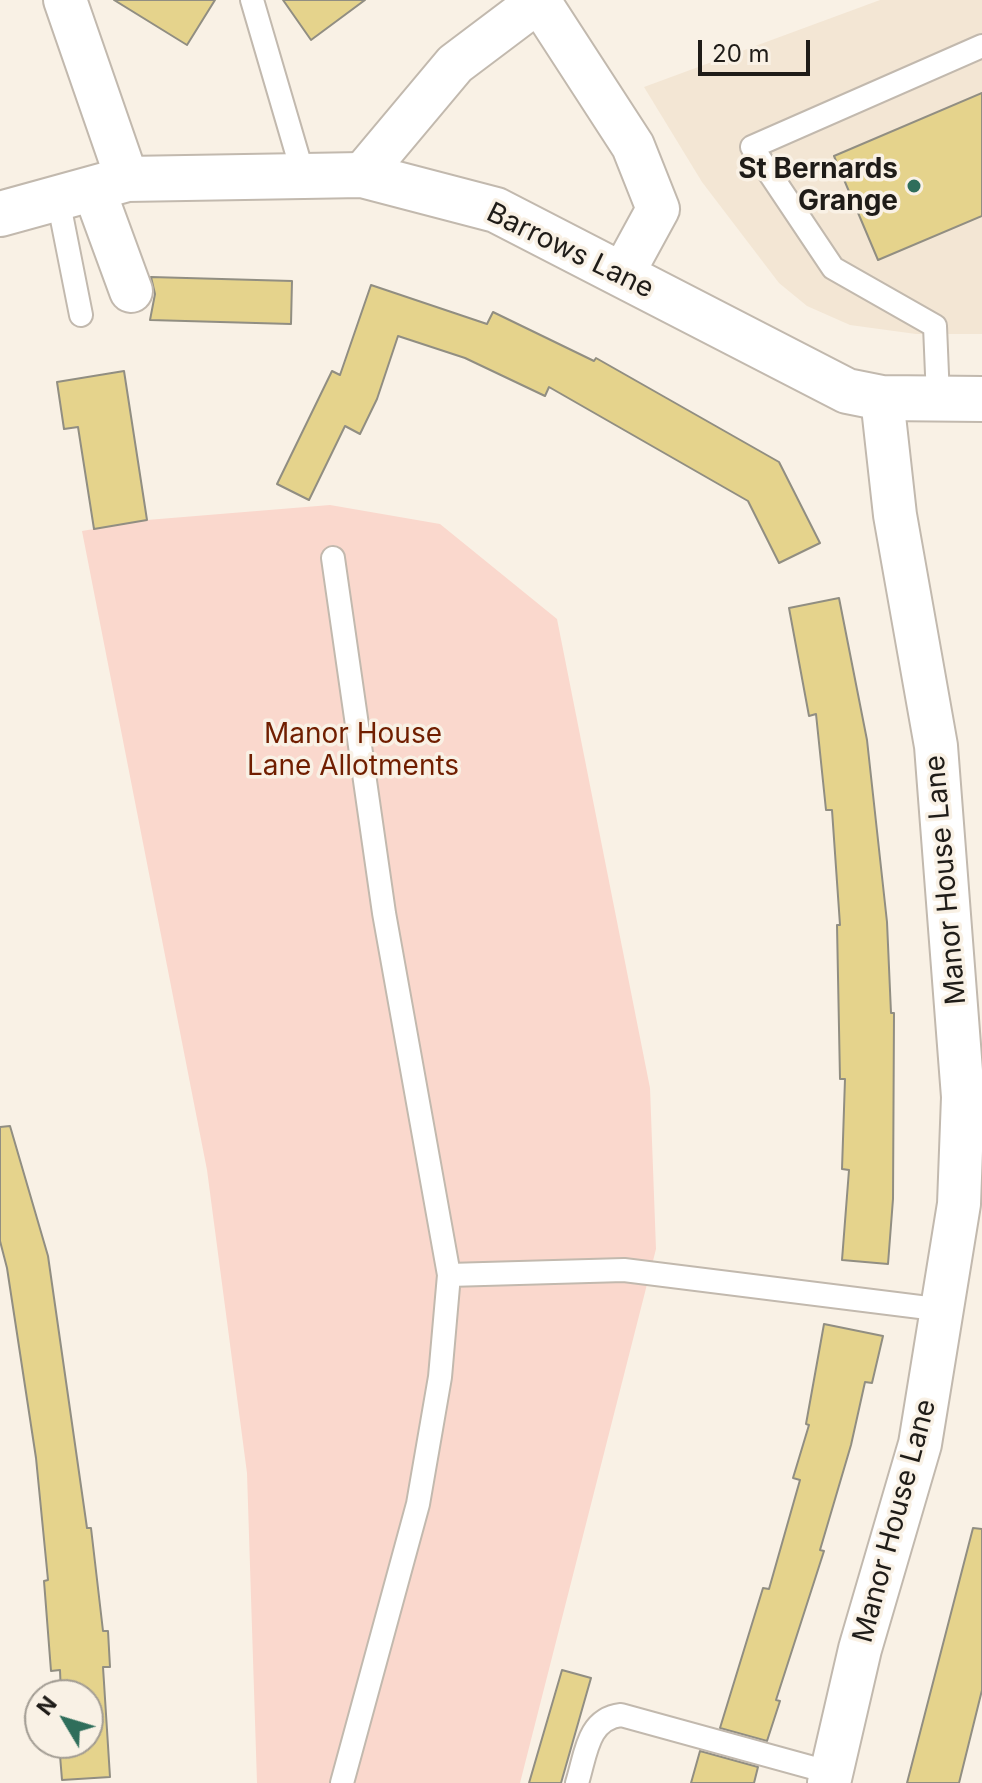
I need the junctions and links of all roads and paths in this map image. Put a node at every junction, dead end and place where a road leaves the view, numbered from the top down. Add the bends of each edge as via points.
1 (65, 0) edge
2 (252, 0) edge
3 (540, 0) edge
4 (982, 46) edge
5 (303, 174) junction
6 (362, 175) junction
7 (93, 189) junction
8 (0, 214) edge
9 (622, 275) junction
10 (131, 291) dead end
11 (81, 315) dead end
12 (882, 398) junction
13 (938, 398) junction
14 (982, 399) edge
15 (333, 558) dead end
16 (449, 1275) junction
17 (944, 1310) junction
18 (830, 1778) edge
19 (342, 1783) edge
20 (577, 1783) edge

1 - 7 street
2 - 5 lane
3 - 6 street via 455,64
3 - 9 street via 633,146 658,209
4 - 13 lane via 752,147 833,268 935,326
5 - 6 street, Barrows Lane
5 - 7 street, Barrows Lane
6 - 9 street, Barrows Lane via 496,210
7 - 8 street, Barrows Lane
7 - 10 street
7 - 11 lane
9 - 12 street, Barrows Lane via 847,391
12 - 13 street, Barrows Lane
12 - 17 street, Manor House Lane via 895,515 936,746 962,1082 959,1204
13 - 14 street, Barrows Lane
15 - 16 lane via 384,913
16 - 17 lane via 624,1270
16 - 19 lane via 440,1377 418,1504
17 - 18 street, Manor House Lane via 920,1444 860,1649
18 - 20 lane via 621,1715 595,1726

